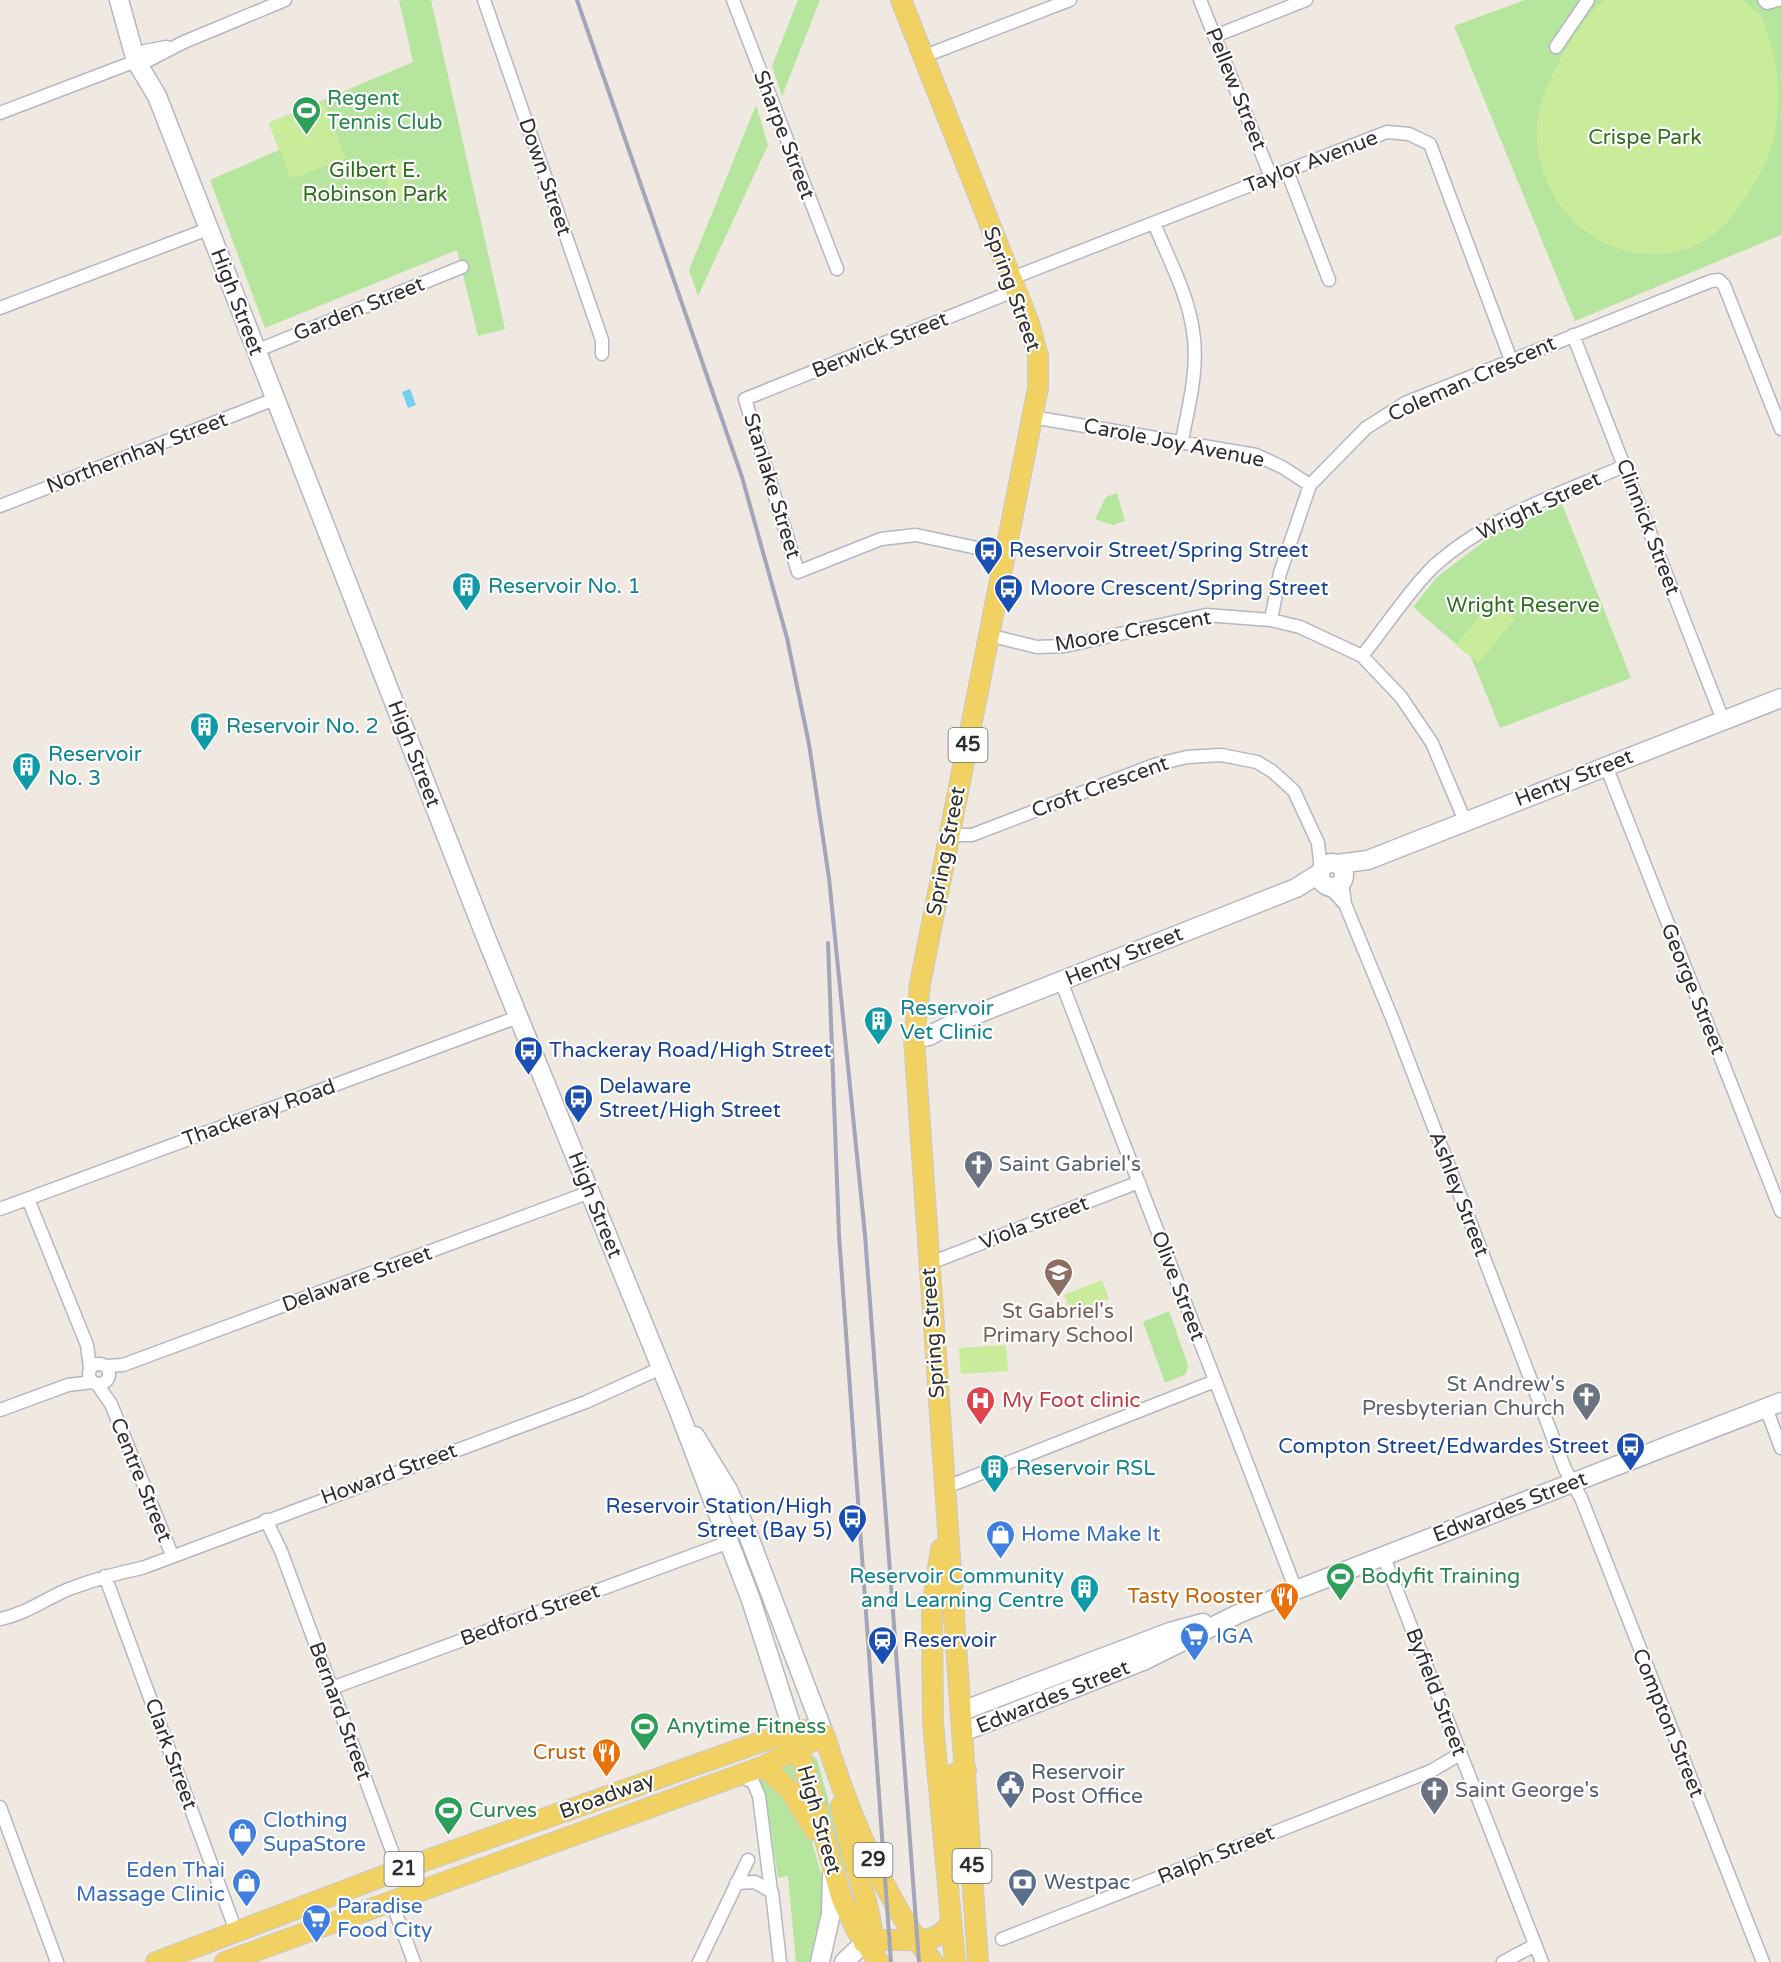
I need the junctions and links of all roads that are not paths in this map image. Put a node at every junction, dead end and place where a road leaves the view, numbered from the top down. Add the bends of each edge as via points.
1 (119, 0) edge
2 (285, 0) edge
3 (484, 0) edge
4 (733, 0) edge
5 (901, 0) edge
6 (1070, 0) edge
7 (1200, 0) edge
8 (1306, 0) edge
9 (1588, 0) edge
10 (1764, 0) edge
11 (1778, 0) edge
12 (1215, 36) junction
13 (1556, 46) dead end
14 (922, 57) junction
15 (143, 58) junction
16 (0, 113) edge
17 (1287, 171) junction
18 (1271, 177) junction
19 (1154, 223) junction
20 (208, 229) junction
21 (462, 267) dead end
22 (837, 269) dead end
23 (1329, 280) dead end
24 (1014, 284) junction
25 (0, 308) edge
26 (1573, 335) junction
27 (256, 351) junction
28 (602, 354) dead end
29 (1511, 360) junction
30 (275, 399) junction
31 (745, 399) joint
32 (1032, 417) junction
33 (1781, 429) edge
34 (1182, 440) junction
35 (1624, 466) junction
36 (1310, 485) junction
37 (0, 506) edge
38 (1005, 554) junction
39 (1271, 620) junction
40 (988, 635) junction
41 (1362, 656) junction
42 (1781, 698) edge
43 (1723, 720) junction
44 (1606, 766) junction
45 (1465, 821) junction
46 (950, 835) junction
47 (1331, 875) junction
48 (1060, 981) junction
49 (518, 1017) junction
50 (915, 1031) junction
51 (1139, 1182) junction
52 (590, 1192) junction
53 (28, 1199) junction
54 (0, 1209) edge
55 (1781, 1211) edge
56 (928, 1263) junction
57 (663, 1372) junction
58 (99, 1374) junction
59 (1215, 1381) junction
60 (1773, 1405) edge
61 (678, 1409) junction
62 (0, 1410) edge
63 (1781, 1448) edge
64 (1573, 1484) junction
65 (944, 1488) junction
66 (728, 1490) junction
67 (710, 1495) junction
68 (269, 1519) junction
69 (729, 1542) junction
70 (172, 1555) junction
71 (1383, 1555) junction
72 (105, 1576) junction
73 (943, 1587) junction
74 (1296, 1590) junction
75 (1240, 1613) junction
76 (0, 1619) edge
77 (332, 1688) junction
78 (962, 1711) junction
79 (933, 1731) junction
80 (963, 1732) junction
81 (824, 1734) junction
82 (796, 1740) junction
83 (1462, 1758) junction
84 (764, 1766) junction
85 (966, 1770) junction
86 (735, 1776) junction
87 (837, 1777) junction
88 (653, 1780) junction
89 (661, 1802) junction
90 (0, 1808) edge
91 (748, 1860) dead end
92 (830, 1861) junction
93 (391, 1873) junction
94 (736, 1883) junction
95 (771, 1891) junction
96 (947, 1895) junction
97 (400, 1897) junction
98 (950, 1922) junction
99 (236, 1931) junction
100 (1002, 1939) dead end
101 (917, 1940) junction
102 (873, 1953) edge
103 (1538, 1953) edge
104 (57, 1962) edge
105 (156, 1962) edge
106 (225, 1962) edge
107 (414, 1962) edge
108 (699, 1962) edge
109 (780, 1962) edge
110 (820, 1962) edge
111 (844, 1962) edge
112 (933, 1962) edge
113 (955, 1962) edge
114 (978, 1962) edge
115 (1503, 1962) edge
116 (1508, 1962) edge
117 (1763, 1962) edge

1 - 15 main road, High Street / 29
2 - 15 street
3 - 28 street, Down Street via 602,340
4 - 22 street, Sharpe Street
5 - 14 main road, Spring Street / 45
6 - 14 street
7 - 12 street, Pellew Street
8 - 12 street
9 - 13 street
10 - 11 street
12 - 18 street, Pellew Street
14 - 24 main road, Spring Street / 45
15 - 16 street
15 - 20 main road, High Street / 29
17 - 18 street, Taylor Avenue
17 - 23 street
17 - 29 street, Taylor Avenue via 1387,132 1409,134 1430,144
18 - 19 street, Taylor Avenue
19 - 24 street, Taylor Avenue
19 - 34 street via 1184,297 1193,332 1194,376
20 - 25 street
20 - 27 main road, High Street / 29
21 - 27 street, Garden Street
24 - 31 street, Berwick Street
24 - 32 main road, Spring Street / 45 via 1038,356 1038,387
26 - 29 street, Coleman Crescent
26 - 33 street, Coleman Crescent via 1719,280
26 - 35 street, Clinnick Street
27 - 30 main road, High Street / 29
29 - 36 street, Coleman Crescent via 1404,403 1366,428
30 - 37 street, Northernhay Street
30 - 49 main road, High Street / 29
31 - 38 street, Stanlake Street via 798,572 881,539 916,535
32 - 34 street, Carole Joy Avenue
32 - 38 main road, Spring Street / 45
34 - 36 street, Carole Joy Avenue via 1256,455
35 - 41 street, Wright Street via 1482,530 1433,567
35 - 43 street, Clinnick Street
36 - 39 street, Coleman Crescent via 1280,573
38 - 40 main road, Spring Street / 45
39 - 40 street, Moore Crescent via 1189,616 1065,646 1037,647
39 - 41 street, Moore Crescent via 1300,627
40 - 46 main road, Spring Street / 45
41 - 45 street, Moore Crescent via 1401,697 1432,742
42 - 43 main road, Henty Street
43 - 44 main road, Henty Street
44 - 45 main road, Henty Street
44 - 55 street, George Street
45 - 47 main road, Henty Street
46 - 47 street, Croft Crescent via 972,835 1171,759 1221,755 1257,762 1283,779 1303,807
46 - 50 main road, Spring Street / 45
47 - 48 main road, Henty Street
47 - 64 street, Ashley Street via 1346,904
48 - 50 main road, Henty Street via 952,1024
48 - 51 street, Olive Street
49 - 52 main road, High Street / 29
49 - 53 street, Thackeray Road
50 - 56 main road, Spring Street / 45
51 - 56 street, Viola Street
51 - 59 street, Olive Street
52 - 57 main road, High Street / 29
52 - 58 street, Delaware Street
53 - 54 street, Thackeray Road
53 - 58 street, Centre Street
56 - 65 main road, Spring Street / 45
57 - 61 main road, High Street / 29
57 - 68 street, Howard Street via 631,1388 621,1388
58 - 62 street, Delaware Street
58 - 70 street, Centre Street
59 - 65 street
59 - 74 street, Olive Street
60 - 63 street
60 - 64 main road, Edwardes Street
61 - 66 main road, High Street / 29
61 - 67 main road, High Street / 29
64 - 71 main road, Edwardes Street
64 - 117 street, Compton Street
65 - 73 main road, Spring Street / 45
66 - 67 main road
66 - 81 main road, High Street / 29
67 - 69 main road, High Street / 29
68 - 70 street, Howard Street
68 - 77 street, Bernard Street
69 - 77 street, Bedford Street
69 - 82 main road, High Street / 29
70 - 72 street, Howard Street via 128,1564
71 - 74 main road, Edwardes Street
71 - 83 street, Byfield Street
72 - 76 street, Howard Street via 45,1594
72 - 99 street, Clark Street
73 - 78 main road, Spring Street / 45
73 - 79 main road, Spring Street / 45 via 931,1647
74 - 75 main road, Edwardes Street
75 - 78 main road, Edwardes Street via 1170,1632
75 - 80 main road, Edwardes Street via 1143,1661
77 - 93 street, Bernard Street
78 - 79 main road
78 - 80 main road, Spring Street / 45
79 - 80 main road
79 - 96 main road, Spring Street / 45
80 - 85 main road, Spring Street / 45
81 - 82 main road, Broadway / 21 via 807,1730
81 - 87 main road, High Street / 29
82 - 84 main road, Broadway / 21
82 - 88 main road, Broadway / 21
82 - 92 main road, High Street / 29
83 - 100 street, Ralph Street
83 - 103 street, Byfield Street
84 - 86 main road, Broadway / 21
84 - 92 main road via 794,1796
85 - 96 main road via 956,1773 953,1780 956,1846
85 - 114 main road, Spring Street / 45
86 - 89 main road, Broadway / 21
86 - 95 street via 751,1780 758,1790
87 - 101 main road, High Street / 29 via 874,1863
87 - 102 main road, High Street
88 - 89 main road
88 - 93 main road, Broadway / 21
89 - 97 main road, Broadway / 21
90 - 104 street
91 - 94 street
92 - 102 main road, High Street / 29 via 847,1912
92 - 110 main road via 831,1914
93 - 97 main road
93 - 99 main road, Broadway / 21
94 - 95 street via 756,1882
94 - 108 street
95 - 109 street
96 - 98 main road, Spring Street / 45
97 - 106 main road, Broadway / 21
97 - 107 street
98 - 101 main road via 937,1936
98 - 113 main road, Spring Street / 45
99 - 105 main road, Broadway / 21
101 - 102 main road
101 - 112 main road, High Street / 29
102 - 111 main road via 851,1952
103 - 115 street
103 - 116 street

